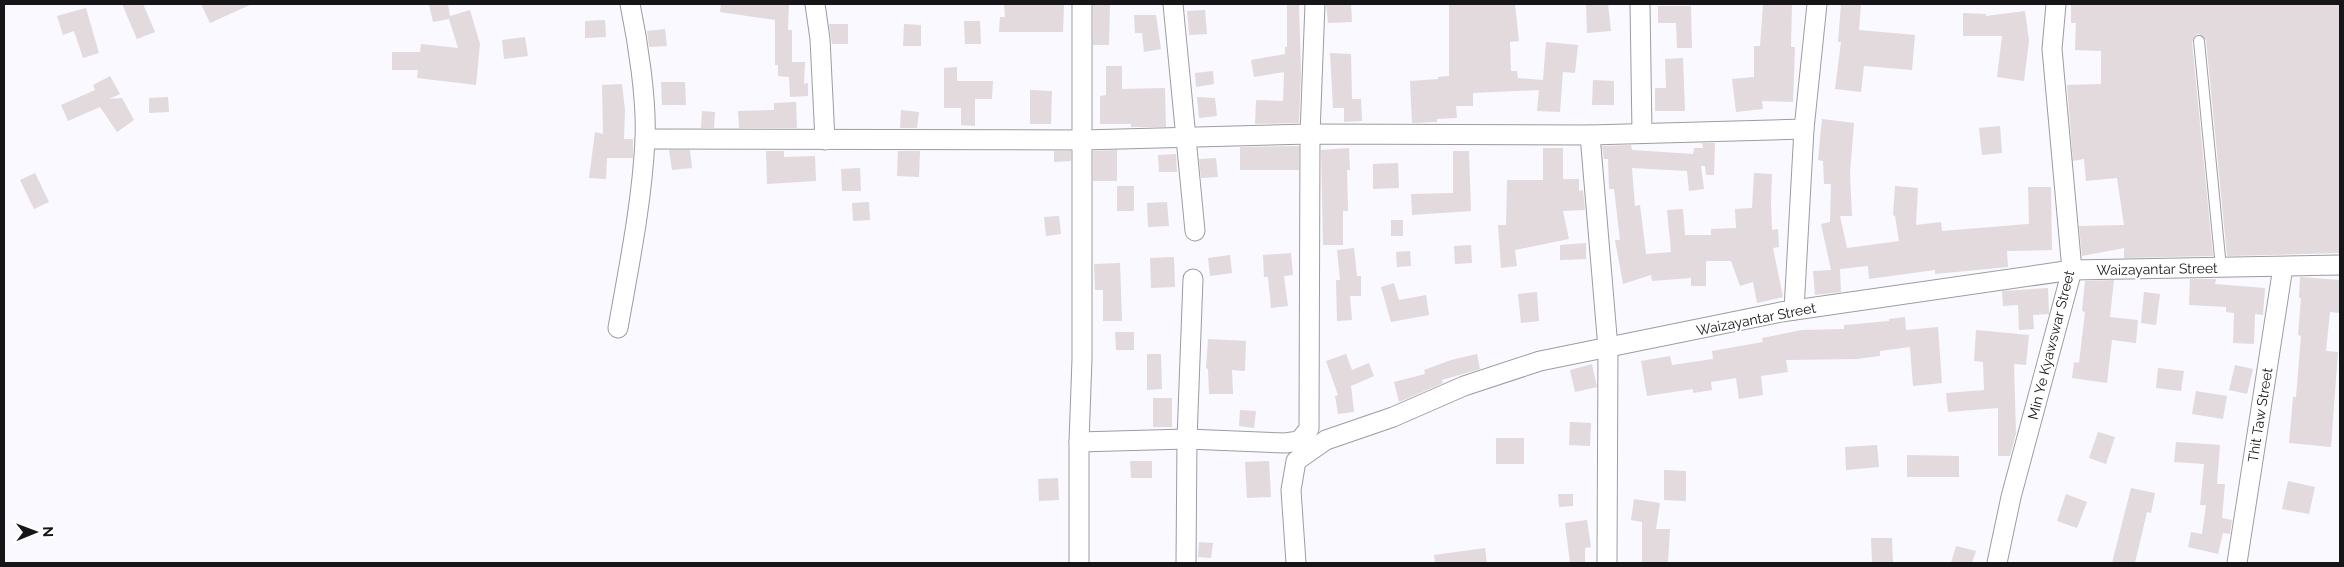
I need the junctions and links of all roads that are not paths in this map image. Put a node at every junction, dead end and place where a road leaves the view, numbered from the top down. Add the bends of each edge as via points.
1 (630, 4) edge
2 (815, 4) edge
3 (1082, 4) edge
4 (1173, 4) edge
5 (1315, 4) edge
6 (1640, 4) edge
7 (1817, 4) edge
8 (2056, 4) edge
9 (2199, 41) dead end
10 (1804, 129) junction
11 (1642, 133) junction
12 (1310, 134) junction
13 (1590, 135) junction
14 (1186, 136) junction
15 (645, 139) junction
16 (825, 140) junction
17 (1083, 140) junction
18 (1195, 231) dead end
19 (2340, 265) edge
20 (2283, 267) junction
21 (2221, 268) junction
22 (2072, 270) junction
23 (1193, 279) dead end
24 (1794, 310) junction
25 (618, 328) dead end
26 (1608, 348) junction
27 (1187, 439) junction
28 (1079, 442) junction
29 (1078, 563) edge
30 (1186, 563) edge
31 (1296, 563) edge
32 (1607, 563) edge
33 (1997, 563) edge
34 (2237, 563) edge

1 - 15 street via 641,71
2 - 16 street
3 - 17 street
4 - 14 street
5 - 12 street
6 - 11 street
7 - 10 street
8 - 22 street, Min Ye Kyawswar Street via 2052,49
9 - 21 lane
10 - 11 street
10 - 24 street
11 - 13 street
12 - 13 street
12 - 14 street
12 - 27 street via 1309,429 1299,441 1285,443
13 - 26 street
14 - 17 street
14 - 18 street
15 - 16 street
15 - 25 street via 634,237
16 - 17 street
17 - 28 street
19 - 20 street, Waizayantar Street
20 - 21 street, Waizayantar Street
20 - 34 street, Thit Taw Street
21 - 22 street, Waizayantar Street
22 - 24 street, Waizayantar Street
22 - 33 street, Min Ye Kyawswar Street via 2011,497
23 - 27 street
24 - 26 street, Waizayantar Street
26 - 31 street, Waizayantar Street via 1540,361 1464,386 1393,418 1326,440 1296,461 1291,490
26 - 32 street
27 - 28 street
27 - 30 street
28 - 29 street

